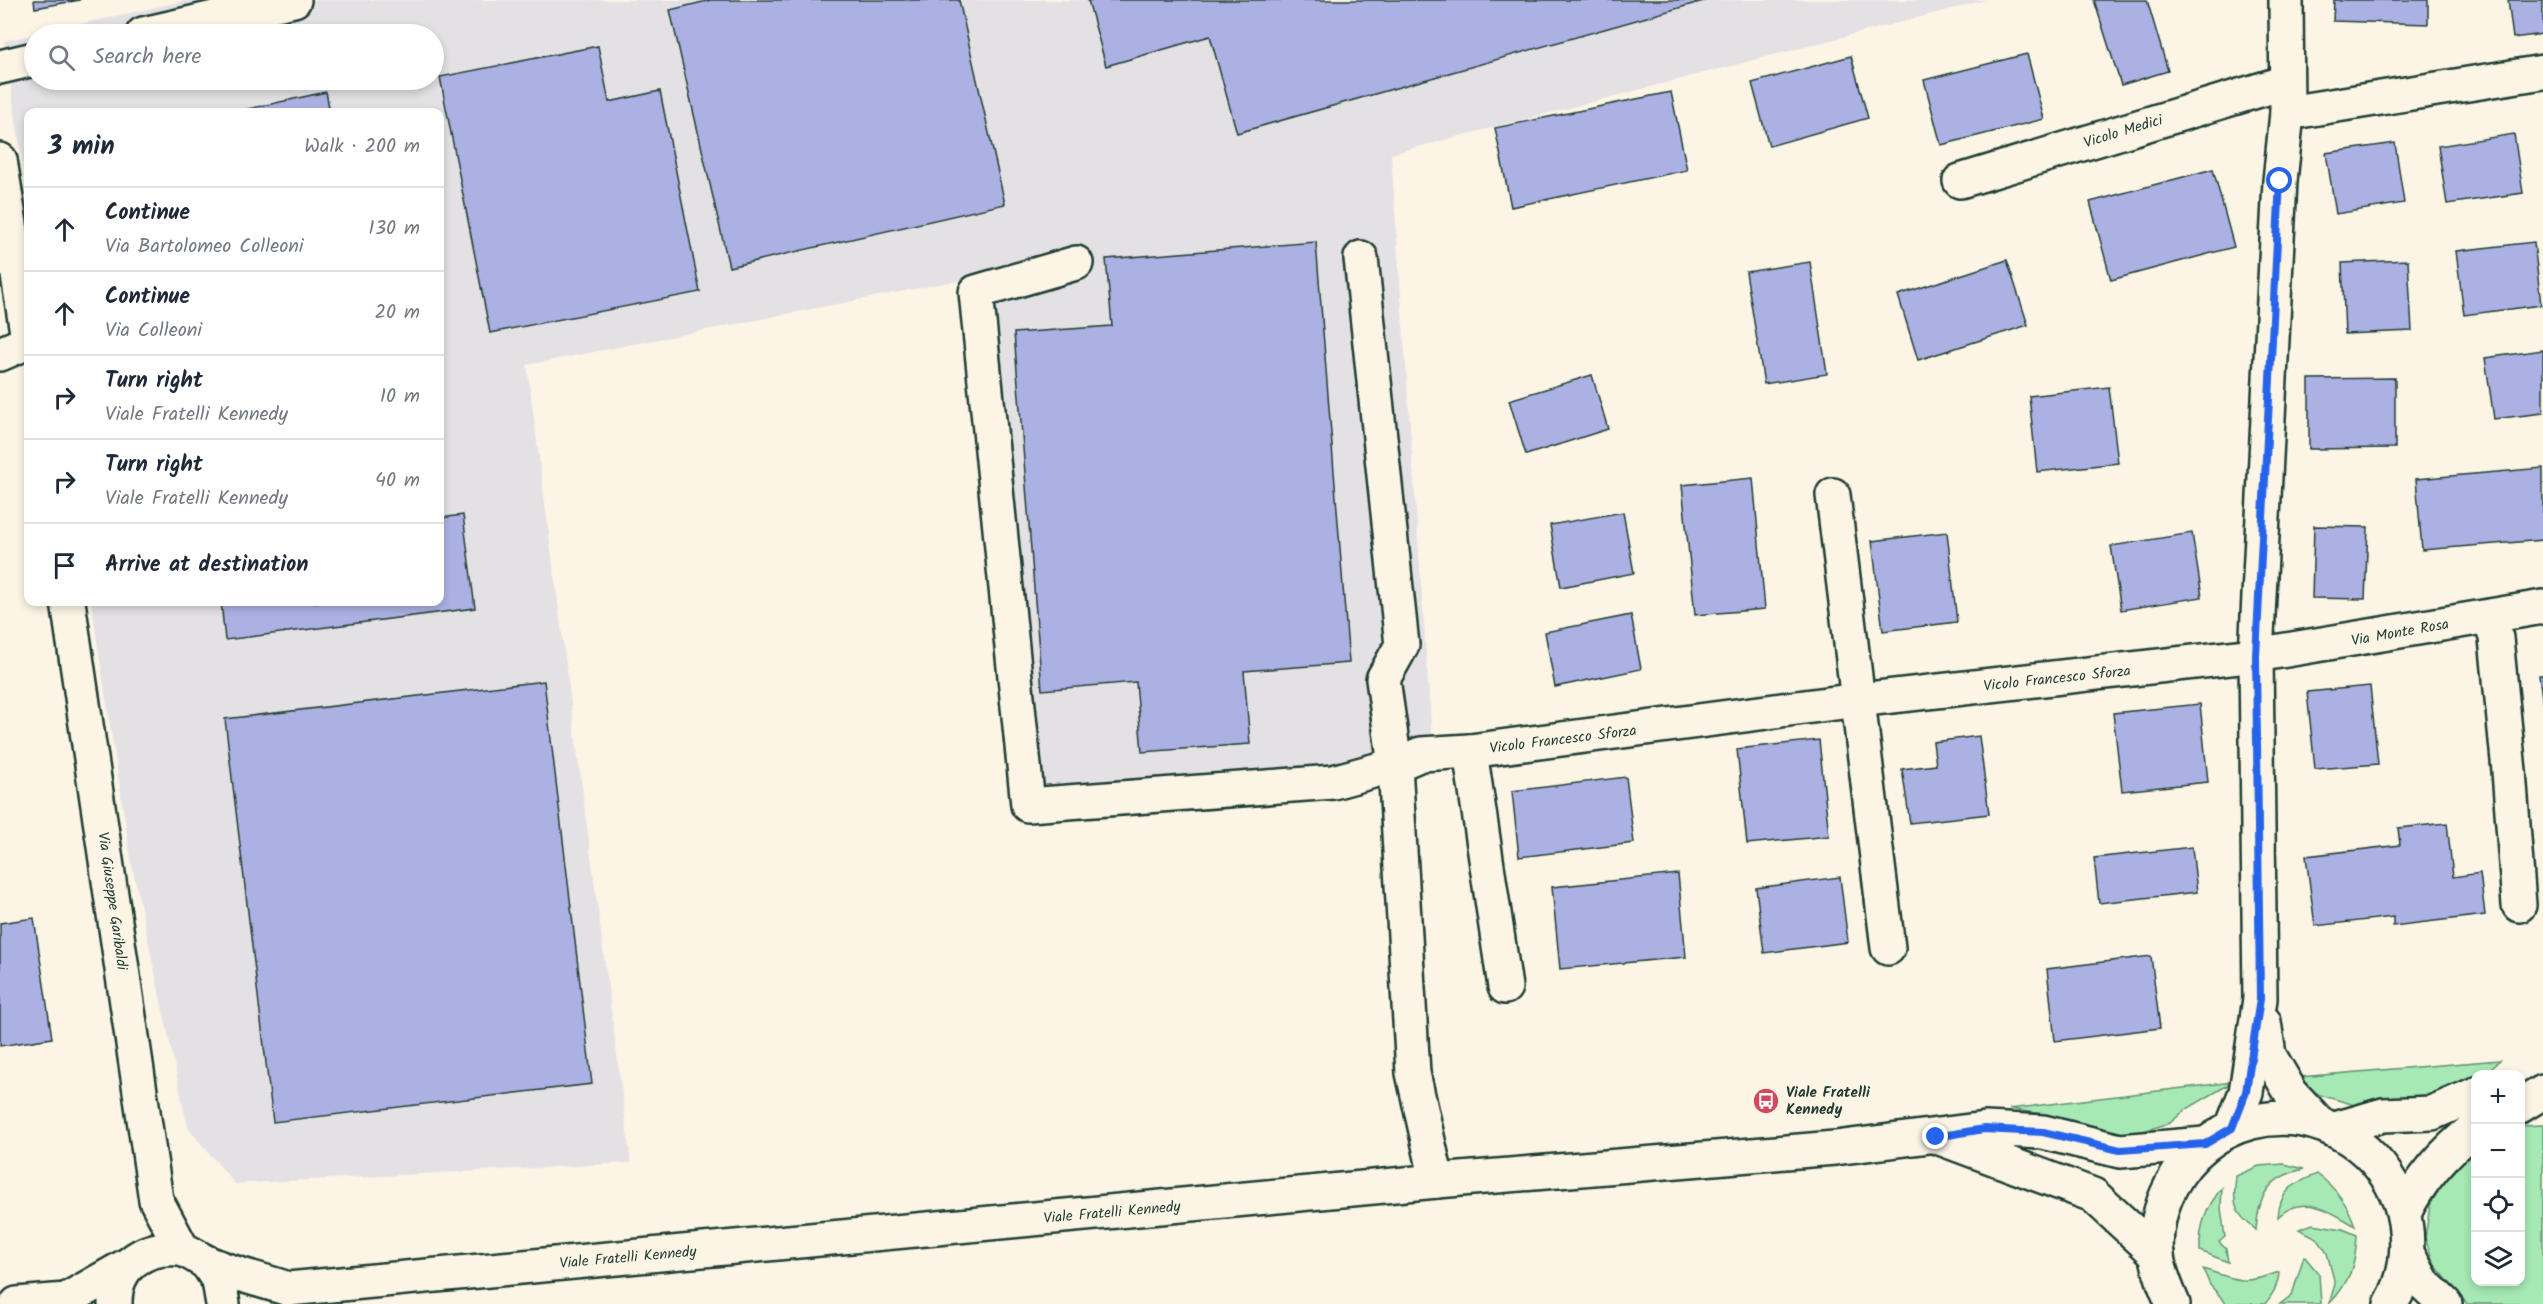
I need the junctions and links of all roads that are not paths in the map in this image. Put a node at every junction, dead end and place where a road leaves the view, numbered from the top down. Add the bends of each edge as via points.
1 (294, 0) edge
2 (2286, 0) edge
3 (187, 24) edge
4 (24, 61) edge
5 (0, 67) edge
6 (2543, 72) edge
7 (2286, 98) junction
8 (0, 160) edge
9 (1960, 181) dead end
10 (1361, 258) dead end
11 (1076, 262) dead end
12 (24, 315) edge
13 (24, 343) edge
14 (0, 354) edge
15 (1833, 495) dead end
16 (69, 606) edge
17 (2543, 608) edge
18 (2490, 616) junction
19 (2256, 656) junction
20 (1858, 700) junction
21 (1470, 751) junction
22 (1395, 765) junction
23 (2519, 905) dead end
24 (1888, 948) dead end
25 (1505, 987) dead end
26 (2260, 999) junction
27 (2525, 1086) edge
28 (2543, 1088) edge
29 (2543, 1092) edge
30 (2471, 1096) edge
31 (2525, 1103) edge
32 (2327, 1126) junction
33 (2471, 1130) edge
34 (2219, 1136) junction
35 (1936, 1137) junction
36 (1437, 1181) junction
37 (156, 1200) junction
38 (2404, 1213) junction
39 (2407, 1253) junction
40 (2157, 1254) junction
41 (195, 1256) junction
42 (136, 1258) junction
43 (276, 1296) edge
44 (69, 1302) edge
45 (16, 1304) edge
46 (115, 1304) edge
47 (222, 1304) edge
48 (2173, 1304) edge
49 (2391, 1304) edge
50 (2445, 1304) edge

1 - 3 street
2 - 7 street
4 - 5 street
6 - 7 street, Vicolo Medici
7 - 9 street, Vicolo Medici
7 - 19 street
8 - 12 street
10 - 22 street via 1402,645 1383,679
11 - 22 street via 976,292 1028,805 1334,782
13 - 14 street
15 - 20 street
16 - 37 street, Via Giuseppe Garibaldi
17 - 18 street, Via Monte Rosa
18 - 19 street, Via Monte Rosa
18 - 23 street via 2506,738
19 - 20 street, Vicolo Francesco Sforza
19 - 26 street
20 - 21 street, Vicolo Francesco Sforza
20 - 24 street
21 - 22 street via 1421,754
21 - 25 street, Vicolo Francesco Sforza
22 - 36 street via 1413,1073
26 - 32 street via 2269,1055 2291,1093
26 - 34 street via 2246,1092
27 - 28 street
29 - 31 street
30 - 32 street, Viale Fratelli Kennedy via 2432,1113 2383,1115
32 - 34 street, Viale Fratelli Kennedy via 2274,1117
32 - 38 street, Viale Fratelli Kennedy via 2365,1149 2381,1167
33 - 38 street via 2447,1149 2416,1189
34 - 35 street, Viale Fratelli Kennedy via 2120,1150 2043,1132 1984,1129
34 - 40 street via 2180,1170 2163,1201
35 - 36 street, Viale Fratelli Kennedy
35 - 40 street, Viale Fratelli Kennedy via 2093,1195
36 - 43 street, Viale Fratelli Kennedy
37 - 41 street, Via Giuseppe Garibaldi
37 - 42 street, Via Giuseppe Garibaldi
38 - 39 street, Viale Fratelli Kennedy
39 - 49 street, Viale Fratelli Kennedy via 2402,1281
39 - 50 street, Viale Fratelli Kennedy via 2424,1284
40 - 48 street via 2162,1280
41 - 42 street, Viale Fratelli Kennedy via 154,1249
41 - 43 street, Viale Fratelli Kennedy
41 - 47 street via 219,1281
42 - 44 street, Viale Fratelli Kennedy
42 - 46 street via 119,1280
44 - 45 street, Viale Fratelli Kennedy

